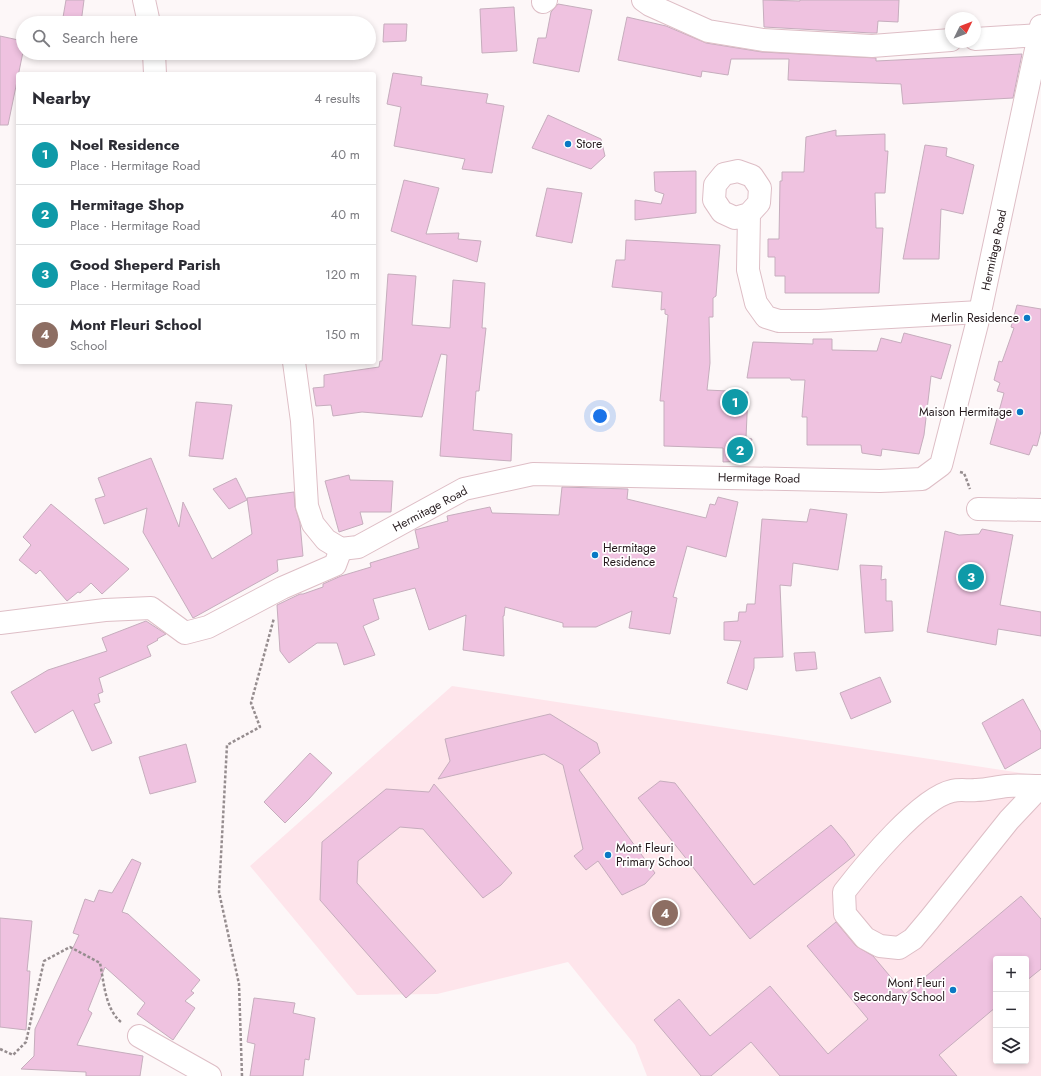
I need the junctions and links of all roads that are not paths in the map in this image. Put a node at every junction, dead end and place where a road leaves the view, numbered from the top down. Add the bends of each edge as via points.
1 (144, 0) edge
2 (643, 0) edge
3 (147, 16) edge
4 (1041, 32) edge
5 (981, 38) edge
6 (945, 40) edge
7 (154, 60) edge
8 (155, 72) edge
9 (749, 214) dead end
10 (980, 312) junction
11 (294, 364) edge
12 (978, 509) road end
13 (1041, 510) edge
14 (341, 549) junction
15 (0, 623) edge
16 (1041, 786) edge
17 (139, 1036) road end
18 (210, 1076) edge

1 - 3 street
2 - 6 street via 708,31 763,40 872,46
4 - 5 street
4 - 10 street, Hermitage Road
7 - 8 street
9 - 10 street via 748,270 756,304 766,316 779,321 818,321
10 - 14 street, Hermitage Road via 941,465 922,479 880,481 534,474 464,489 358,547
11 - 14 street via 302,421 307,506 313,524 326,540
12 - 13 street
14 - 15 street via 335,565 282,588 208,627 185,633 151,608 105,610
16 - 16 street via 1009,820 913,939 899,948 880,946 865,938 845,914 844,892 888,840 934,799 952,791
17 - 18 street

